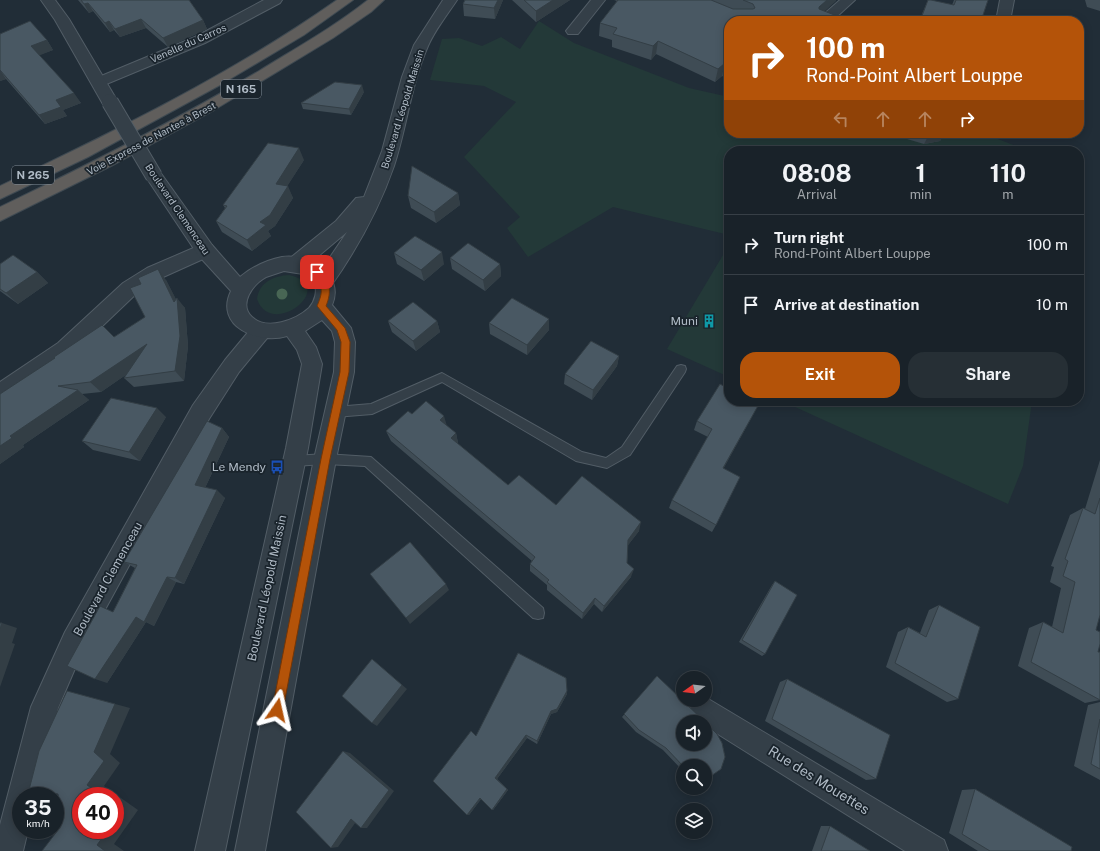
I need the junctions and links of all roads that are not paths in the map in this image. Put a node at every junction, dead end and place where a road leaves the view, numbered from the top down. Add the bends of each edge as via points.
1 (48, 0) edge
2 (275, 0) edge
3 (346, 0) edge
4 (377, 0) edge
5 (450, 0) edge
6 (598, 0) edge
7 (848, 0) edge
8 (1007, 0) edge
9 (829, 16) edge
10 (1004, 16) edge
11 (573, 31) dead end
12 (99, 82) junction
13 (66, 161) junction
14 (381, 179) junction
15 (0, 188) edge
16 (0, 193) edge
17 (0, 215) edge
18 (204, 250) junction
19 (296, 264) junction
20 (324, 280) junction
21 (240, 289) junction
22 (321, 306) junction
23 (292, 328) junction
24 (261, 331) junction
25 (681, 369) dead end
26 (0, 394) edge
27 (335, 412) junction
28 (325, 459) junction
29 (294, 461) junction
30 (538, 612) dead end
31 (704, 710) dead end
32 (24, 787) edge
33 (12, 799) edge
34 (0, 802) edge
35 (12, 834) edge
36 (8, 851) edge
37 (210, 851) edge
38 (250, 851) edge
39 (933, 851) edge

1 - 12 street, Boulevard Clemenceau
2 - 12 street, Venelle du Carros via 200,40
3 - 13 highway, Voie Express de Nantes à Brest / N 165 via 246,64 182,101
4 - 17 highway, Voie Express de Nantes à Brest / N 165 via 306,48 218,102 98,167
5 - 14 street, Boulevard Léopold Maissin via 421,45 414,63
6 - 11 street
7 - 9 street
8 - 10 street
12 - 18 street, Boulevard Clemenceau, bridge via 154,176
13 - 15 highway, N 265
13 - 16 highway, Voie Express de Nantes à Brest / N 165
14 - 19 street, Boulevard Léopold Maissin via 342,226
14 - 20 street, Boulevard Léopold Maissin via 355,236
18 - 21 street, Boulevard Clemenceau
18 - 26 street via 154,272 130,288 65,349
19 - 20 street via 317,272
19 - 21 street via 283,264 264,269 248,279
20 - 22 street via 325,298
21 - 24 street via 235,304 240,318 248,326
22 - 23 street via 314,315
22 - 27 street via 341,328 345,342 344,372
23 - 24 street via 276,332
23 - 29 street, Boulevard Léopold Maissin via 306,347 312,364
24 - 32 street, Boulevard Clemenceau via 232,366 201,412 74,641 45,707
25 - 27 lane via 626,451 607,463 580,458 442,377 372,409
27 - 28 street
28 - 29 lane
28 - 30 lane via 367,461
28 - 38 street
29 - 37 street, Boulevard Léopold Maissin
31 - 39 street, Rue des Mouettes
33 - 34 street
35 - 36 street, Boulevard Clemenceau

